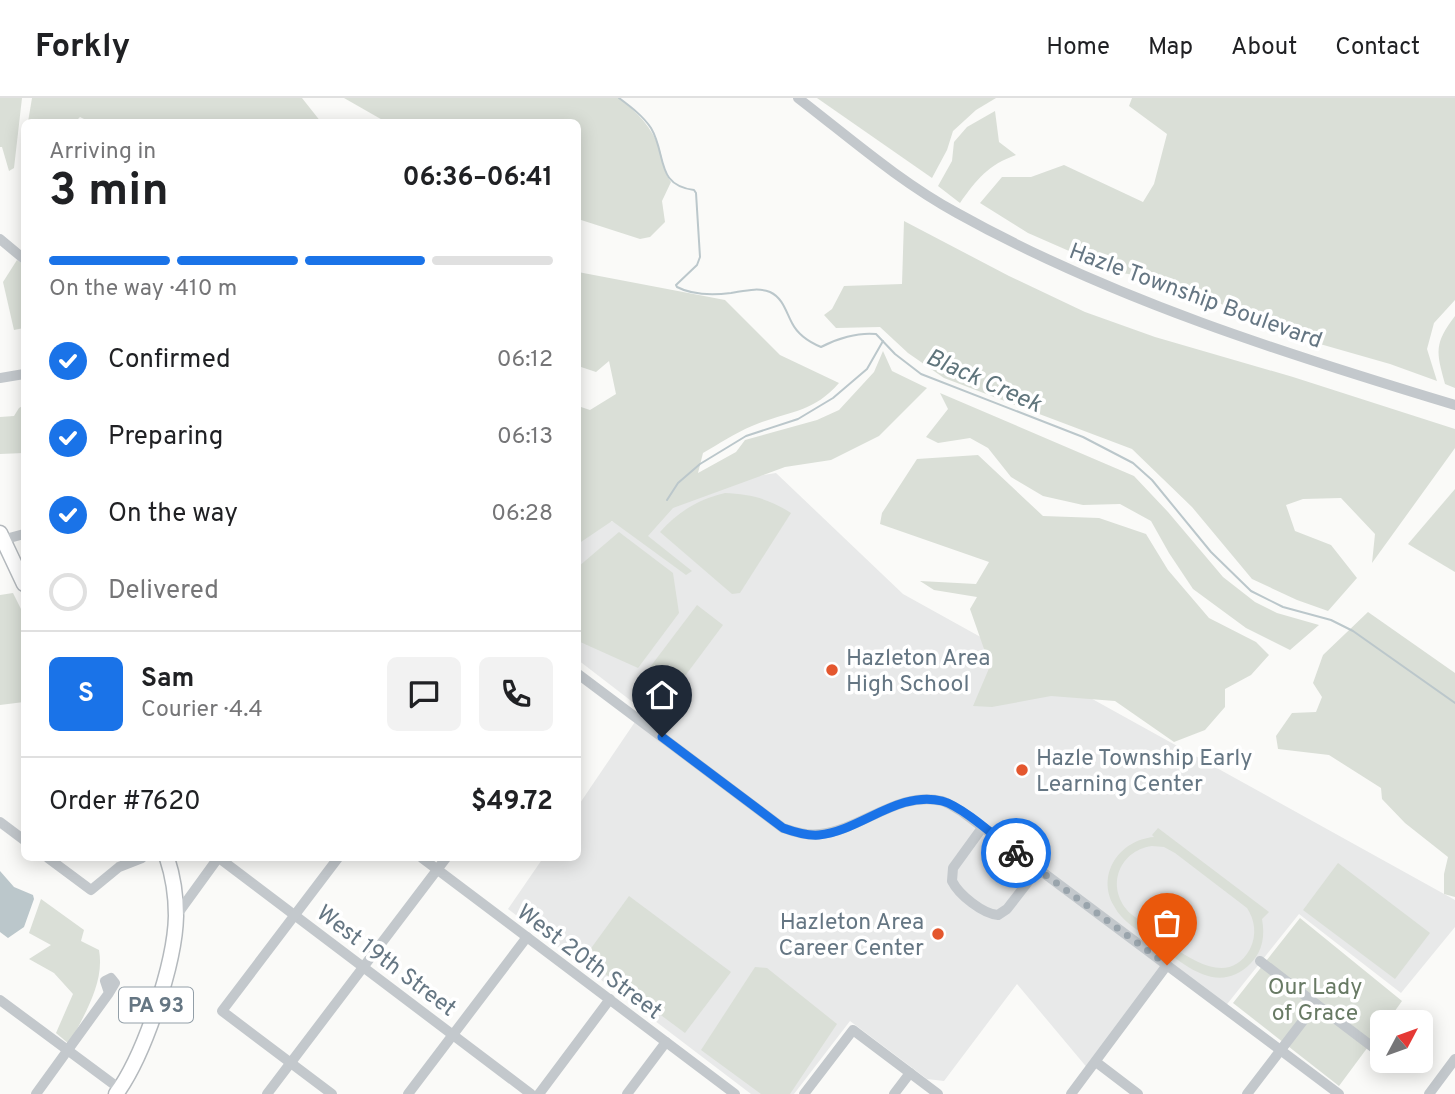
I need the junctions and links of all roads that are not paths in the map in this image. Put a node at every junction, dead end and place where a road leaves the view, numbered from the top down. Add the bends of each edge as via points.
1 (799, 98) edge
2 (0, 239) edge
3 (21, 256) edge
4 (21, 374) edge
5 (0, 378) edge
6 (1455, 405) edge
7 (21, 534) edge
8 (1, 537) edge
9 (21, 578) edge
10 (581, 678) edge
11 (0, 822) edge
12 (982, 828) junction
13 (21, 838) edge
14 (52, 861) edge
15 (135, 861) edge
16 (168, 861) edge
17 (216, 861) edge
18 (222, 861) edge
19 (336, 861) edge
20 (426, 861) edge
21 (444, 861) edge
22 (437, 869) junction
23 (1038, 869) junction
24 (295, 915) junction
25 (176, 916) junction
26 (527, 937) junction
27 (1260, 961) dead end
28 (1167, 965) junction
29 (363, 967) junction
30 (109, 993) dead end
31 (610, 999) junction
32 (0, 1000) edge
33 (1316, 1004) junction
34 (453, 1035) junction
35 (666, 1042) junction
36 (1370, 1045) edge
37 (68, 1050) junction
38 (1280, 1050) junction
39 (1455, 1059) edge
40 (1096, 1062) junction
41 (291, 1063) junction
42 (910, 1073) junction
43 (723, 1085) junction
44 (118, 1091) edge
45 (1430, 1091) edge
46 (36, 1094) edge
47 (267, 1094) edge
48 (332, 1094) edge
49 (408, 1094) edge
50 (531, 1094) edge
51 (538, 1094) edge
52 (627, 1094) edge
53 (716, 1094) edge
54 (735, 1094) edge
55 (804, 1094) edge
56 (894, 1094) edge
57 (938, 1094) edge
58 (1071, 1094) edge
59 (1138, 1094) edge
60 (1247, 1094) edge
61 (1339, 1094) edge

1 - 6 street, Hazle Township Boulevard via 944,206 1056,264 1118,291
2 - 3 street
4 - 5 street
7 - 8 street
8 - 9 highway
10 - 12 street via 783,828 819,835 925,800 942,801
11 - 13 street
12 - 23 street
12 - 23 street via 952,875 954,886 982,909 991,915 1007,909
14 - 15 street via 91,890
16 - 25 highway, PA 93
17 - 25 street
18 - 24 street, West 19th Street
19 - 24 street
20 - 22 street, West 20th Street
21 - 22 street
22 - 26 street, West 20th Street
22 - 29 street
23 - 28 street
24 - 29 street, West 19th Street
24 - 41 street via 222,1011
25 - 44 highway, PA 93 via 155,1008
26 - 31 street, West 20th Street
26 - 34 street
27 - 33 street
28 - 38 street
28 - 40 street
29 - 34 street, West 19th Street
29 - 41 street
30 - 37 street
31 - 35 street, West 20th Street
31 - 51 street
32 - 37 street
33 - 36 street
33 - 38 street
34 - 49 street
34 - 50 street, West 19th Street
35 - 43 street, West 20th Street
35 - 52 street
37 - 44 street
37 - 46 street
38 - 60 street
38 - 61 street
39 - 45 street
40 - 58 street
40 - 59 street
41 - 47 street
41 - 48 street
42 - 55 street via 853,1031
42 - 56 street
42 - 57 street
43 - 53 street
43 - 54 street, West 20th Street

